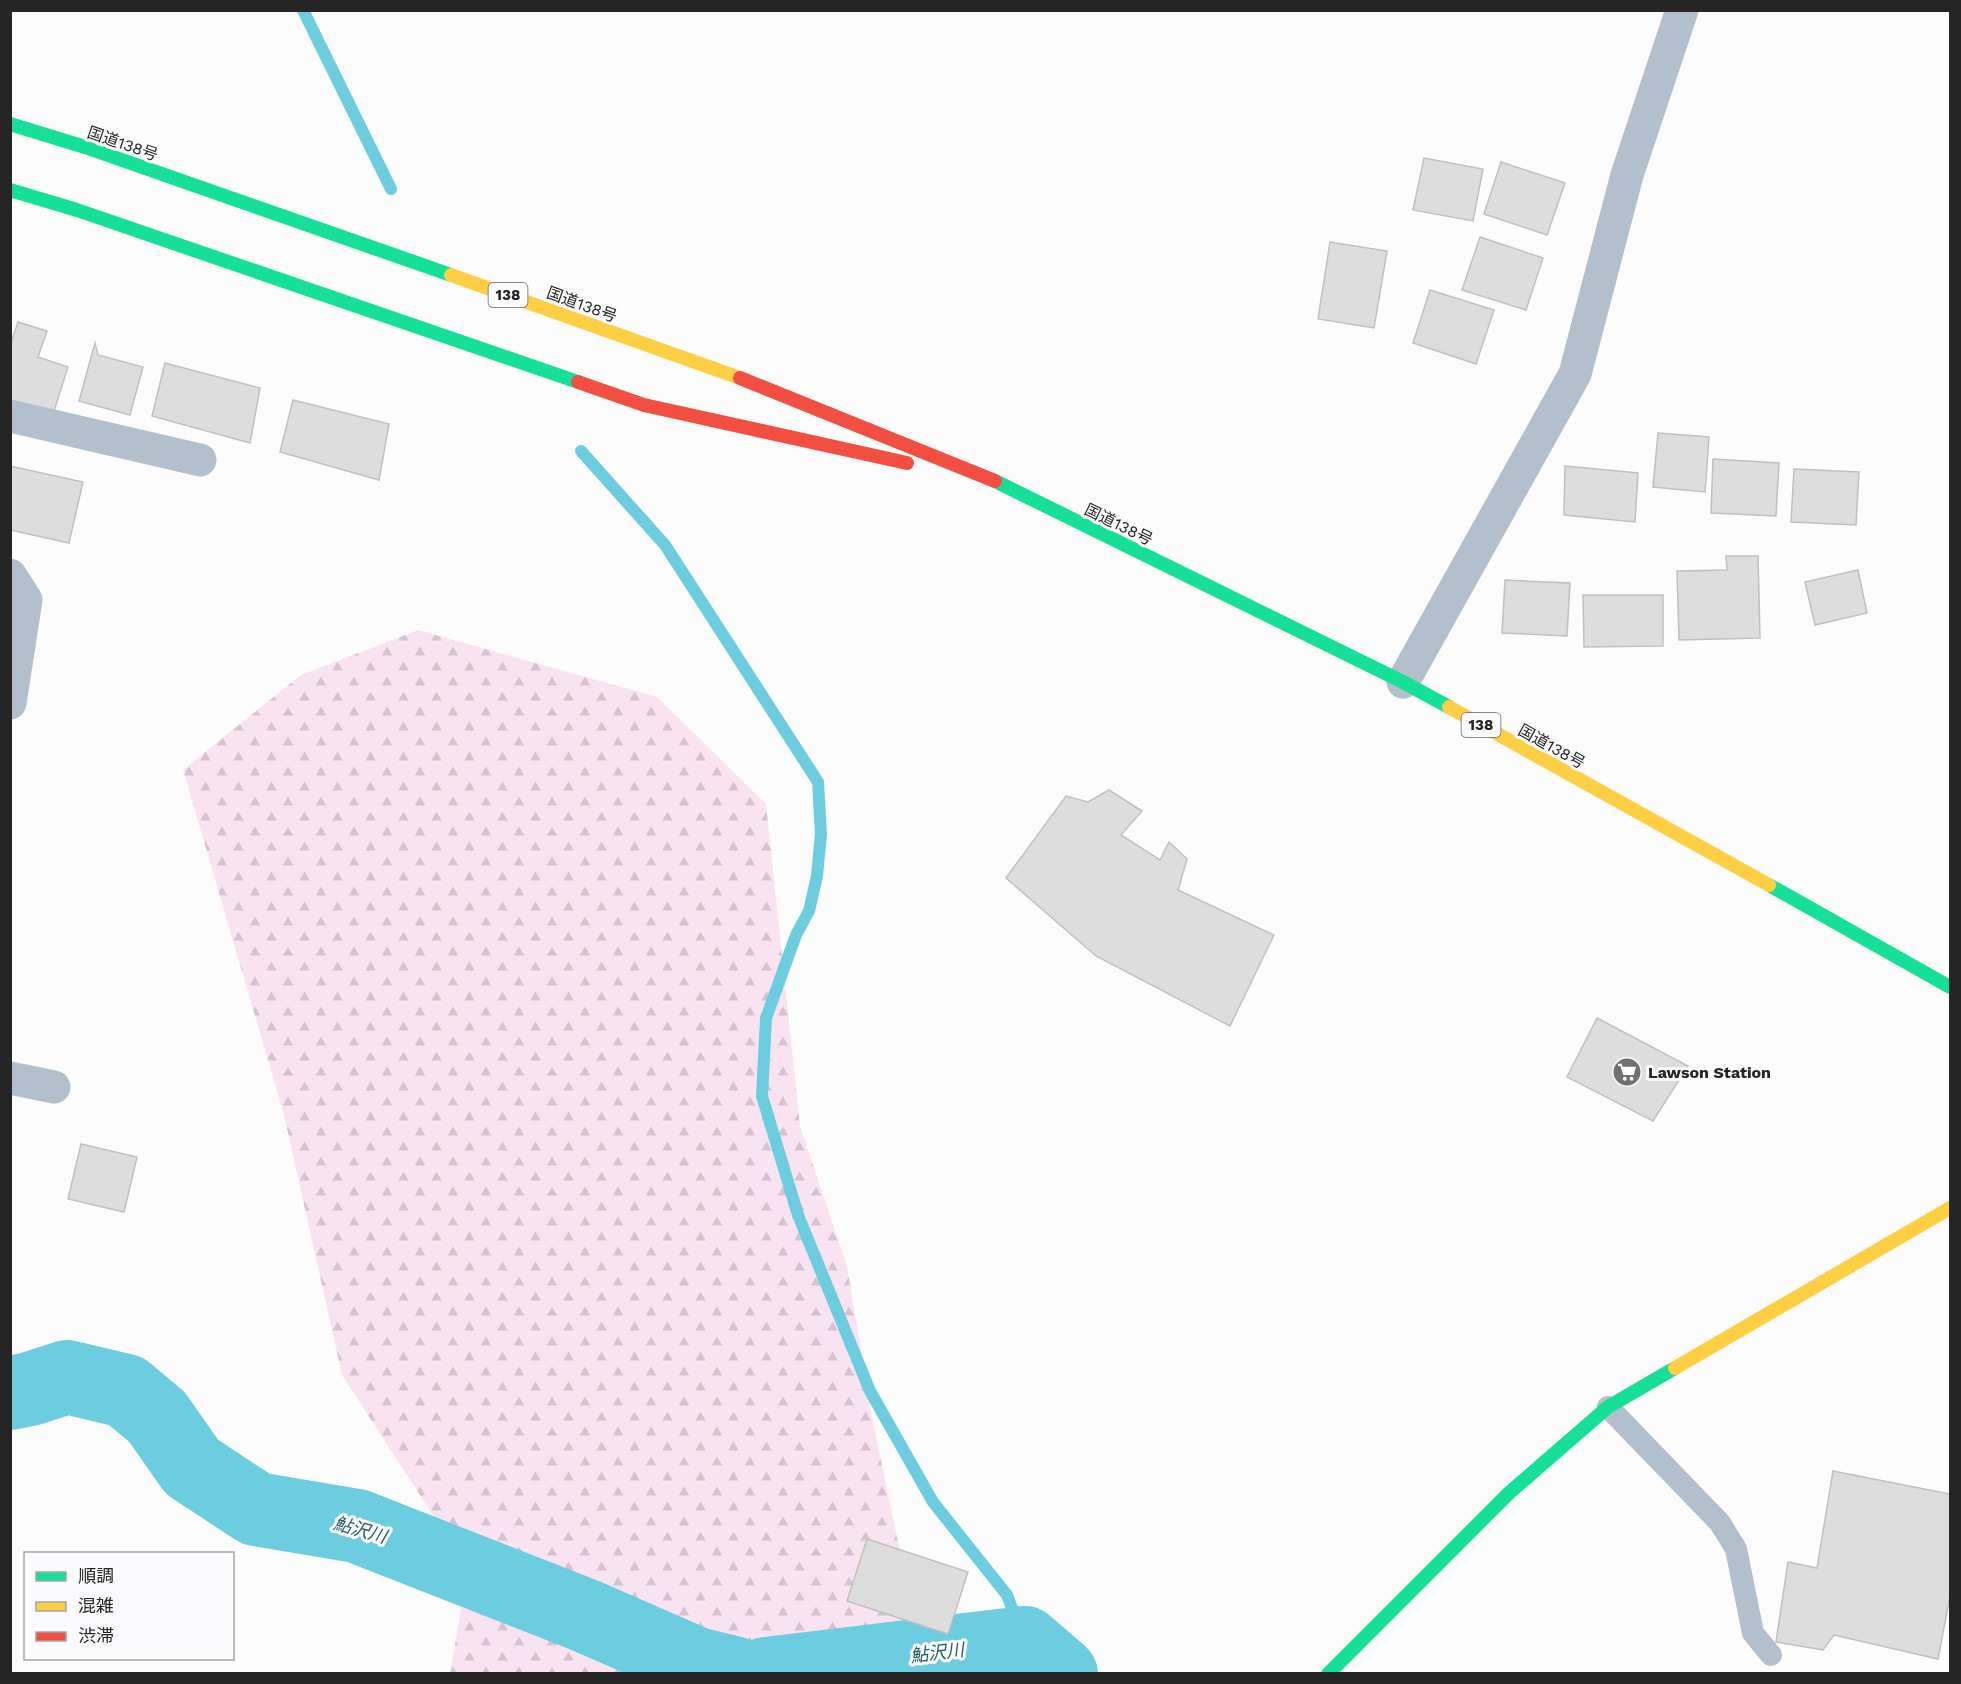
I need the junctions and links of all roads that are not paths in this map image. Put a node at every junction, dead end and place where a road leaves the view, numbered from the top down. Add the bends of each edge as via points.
1 (1682, 10) edge
2 (10, 124) edge
3 (10, 190) edge
4 (10, 416) edge
5 (200, 460) dead end
6 (1000, 483) junction
7 (10, 575) edge
8 (1403, 682) junction
9 (10, 704) edge
10 (1950, 987) edge
11 (10, 1077) edge
12 (54, 1087) dead end
13 (1950, 1208) edge
14 (1608, 1407) junction
15 (1772, 1655) dead end
16 (1328, 1674) edge

1 - 8 street via 1627,175 1575,374
2 - 6 main road, 国道138号 / 138 via 175,178 713,368
3 - 6 main road, 国道138号 / 138 via 644,405
4 - 5 street
6 - 8 main road, 国道138号 / 138
7 - 9 street via 26,600
8 - 10 main road, 国道138号 / 138
11 - 12 street
13 - 14 main road
14 - 15 lane via 1720,1523 1736,1549 1753,1633
14 - 16 main road via 1509,1493

